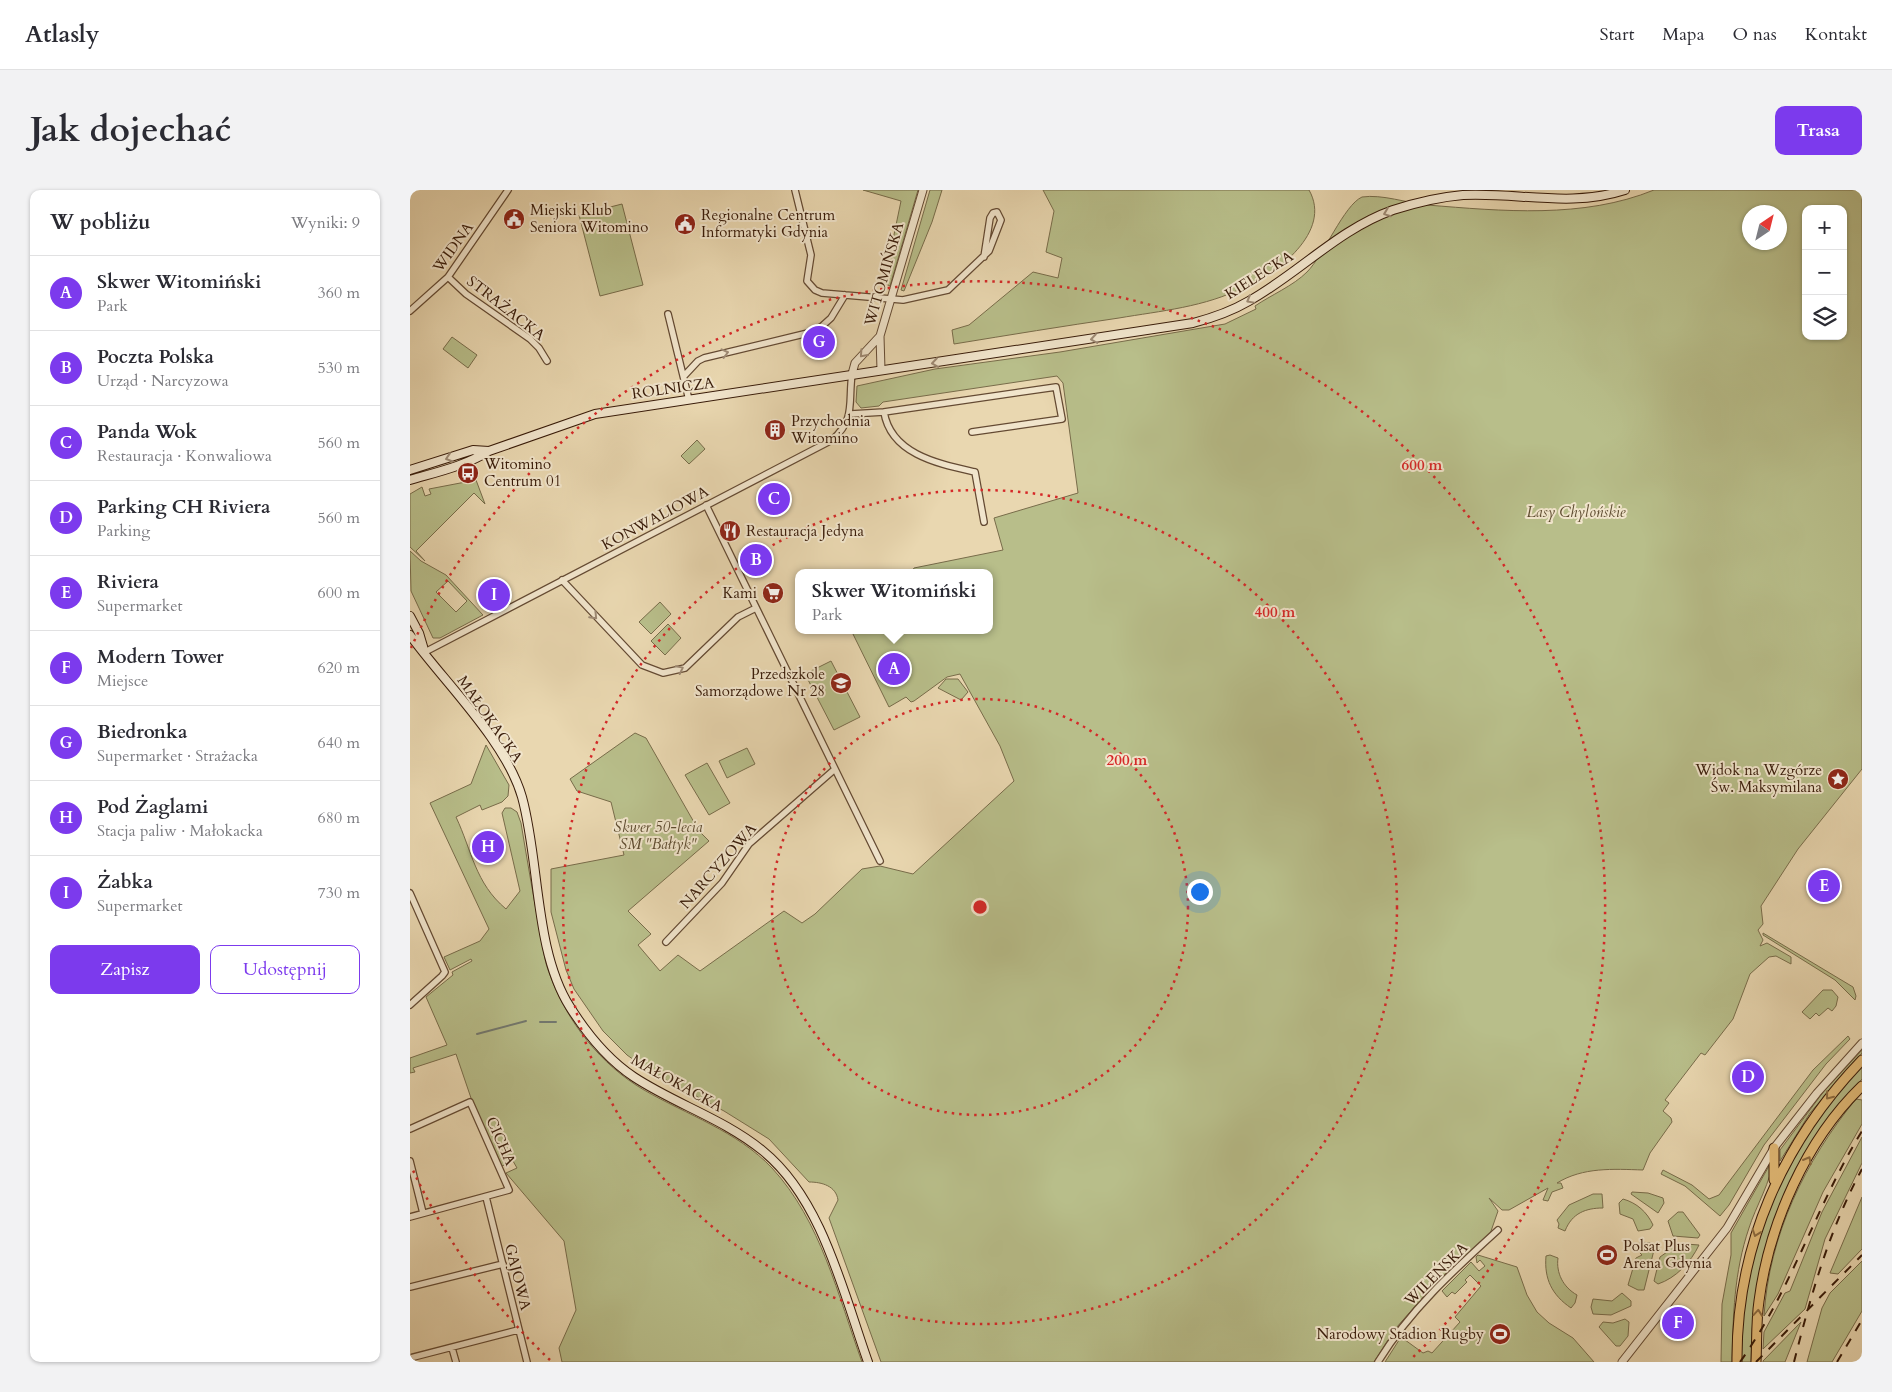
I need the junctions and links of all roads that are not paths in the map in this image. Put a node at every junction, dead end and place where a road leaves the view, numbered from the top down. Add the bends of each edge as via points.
1 (508, 190) edge
2 (795, 190) edge
3 (922, 190) edge
4 (1624, 190) edge
5 (984, 256) junction
6 (448, 277) junction
7 (845, 295) junction
8 (891, 299) junction
9 (410, 311) edge
10 (668, 314) dead end
11 (880, 336) junction
12 (547, 361) dead end
13 (881, 370) junction
14 (866, 372) joint
15 (852, 374) junction
16 (684, 376) junction
17 (689, 400) junction
18 (884, 412) junction
19 (851, 414) junction
20 (972, 432) dead end
21 (489, 451) junction
22 (410, 470) edge
23 (410, 480) edge
24 (706, 505) junction
25 (984, 522) dead end
26 (562, 580) junction
27 (756, 608) junction
28 (410, 616) edge
29 (410, 635) edge
30 (425, 652) junction
31 (835, 768) junction
32 (880, 861) dead end
33 (410, 893) edge
34 (666, 942) dead end
35 (410, 1005) edge
36 (1862, 1043) edge
37 (1862, 1060) edge
38 (1862, 1086) edge
39 (410, 1129) edge
40 (1774, 1148) junction
41 (410, 1161) edge
42 (1773, 1187) junction
43 (486, 1197) junction
44 (423, 1213) junction
45 (410, 1216) edge
46 (1498, 1230) dead end
47 (503, 1264) junction
48 (410, 1287) edge
49 (518, 1330) junction
50 (452, 1348) junction
51 (410, 1358) edge
52 (456, 1362) edge
53 (527, 1362) edge
54 (868, 1362) edge
55 (1378, 1362) edge
56 (1622, 1362) edge
57 (1737, 1362) edge
58 (1756, 1362) edge

1 - 6 street, WIDNA
2 - 7 street via 811,255 807,280 815,290
3 - 8 street, WITOMIŃSKA
4 -> 13 main road, KIELECKA via 1574,200 1464,195 1422,202 1357,227 1256,297 1206,319 1141,332
5 - 5 street via 997,234 1001,220 997,212 990,218
5 - 8 street via 948,290 903,300
6 - 9 street, WIDNA
6 - 12 street, STRAŻACKA via 466,294 530,339
7 - 8 street
16 -> 7 street via 704,358 821,327
8 - 11 street, WITOMIŃSKA
10 - 16 street
11 - 13 street, WITOMIŃSKA
11 -> 15 street, WITOMIŃSKA via 855,363
13 - 14 main road, KIELECKA
14 - 15 main road, ROLNICZA
15 - 17 main road, ROLNICZA
15 - 19 street
16 - 17 street
17 - 21 main road, ROLNICZA via 582,417
18 - 19 street
18 - 20 street via 1056,387 1062,419
18 - 25 street via 887,426 911,452 933,462 975,472
19 - 24 street, KONWALIOWA via 841,432 832,440
21 -> 22 main road, ROLNICZA via 473,450
21 - 23 main road, ROLNICZA
24 - 26 street, KONWALIOWA
24 - 27 street
26 -> 27 street via 642,665 664,673 685,668 738,618
26 - 30 street, KONWALIOWA
27 - 31 street
28 - 30 main road, MAŁOKACKA
29 - 30 main road, MAŁOKACKA
30 - 54 main road, MAŁOKACKA via 497,748 517,783 526,814 551,960 570,1007 602,1050 620,1066 744,1137 789,1178 815,1218
31 - 32 street
31 - 34 street, NARCYZOWA via 749,844 722,883
33 - 35 street via 445,972
36 - 40 street
37 -> 42 main road via 1808,1126
58 -> 38 main road via 1759,1299 1783,1211 1814,1149
39 - 43 street, CICHA via 470,1102 509,1190
40 - 42 main road
40 - 56 street via 1727,1228
41 - 44 street
42 -> 57 main road via 1752,1245 1743,1282
43 - 44 street
43 - 47 street, GAJOWA
44 - 45 street
46 - 55 street, WILEŃSKA via 1455,1269 1406,1322
47 - 48 street
47 - 49 street, GAJOWA
49 - 50 street
49 - 53 street, GAJOWA
50 - 51 street
50 - 52 street

